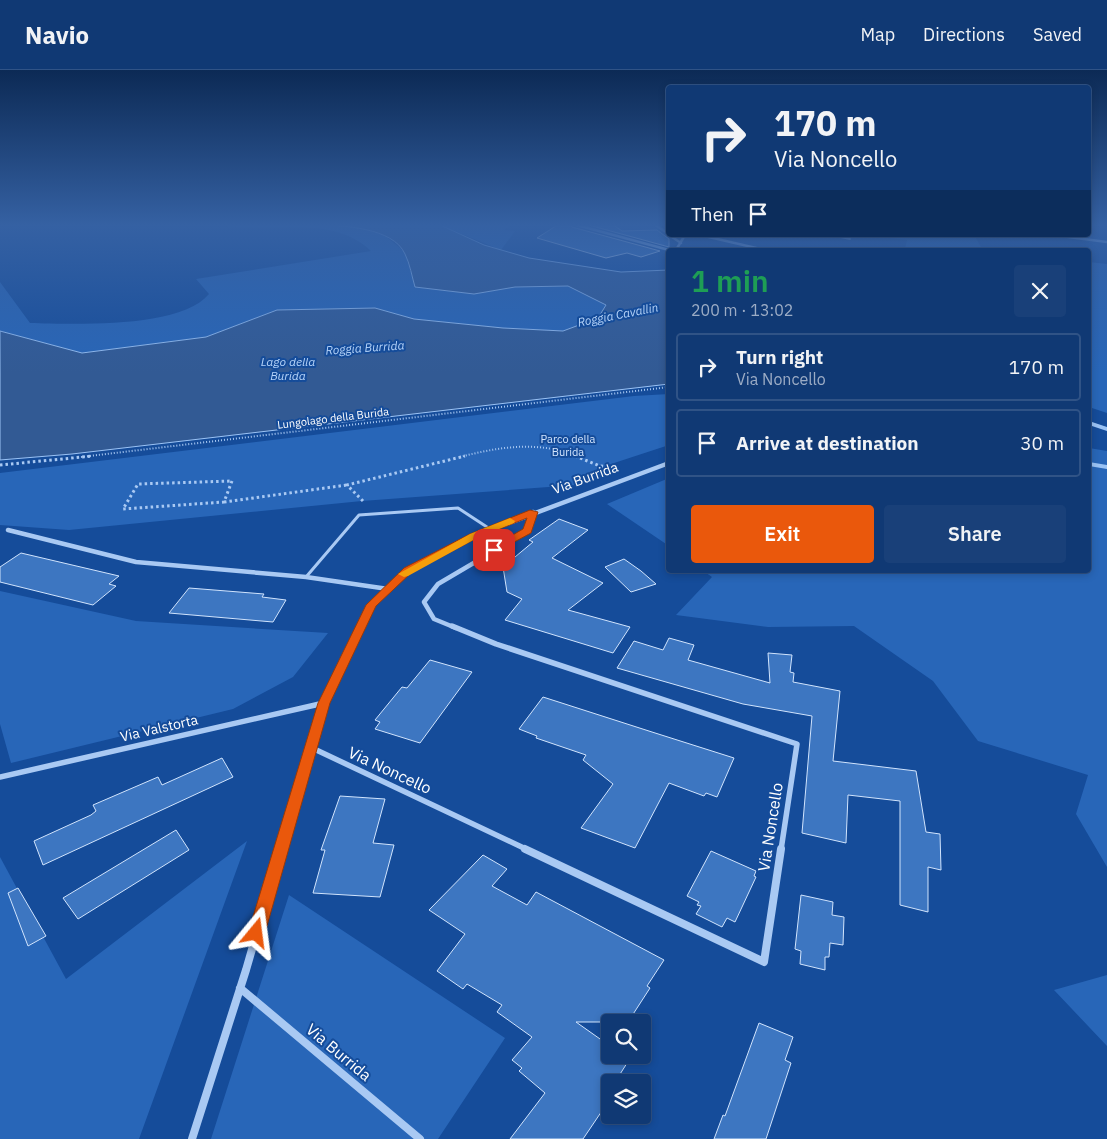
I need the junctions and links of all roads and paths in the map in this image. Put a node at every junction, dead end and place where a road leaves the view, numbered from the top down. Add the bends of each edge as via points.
1 (666, 388) edge
2 (666, 463) edge
3 (0, 465) edge
4 (610, 467) dead end
5 (347, 485) junction
6 (224, 502) junction
7 (533, 512) junction
8 (376, 514) junction
9 (490, 529) junction
10 (8, 530) dead end
11 (306, 578) junction
12 (388, 589) junction
13 (324, 703) junction
14 (310, 747) junction
15 (0, 777) edge
16 (240, 988) junction
17 (192, 1139) edge
18 (420, 1139) edge

1 - 3 path, Lungolago della Burida
2 - 7 street, Via Burrida
4 - 5 path via 602,467 566,452 499,447
5 - 6 path
5 - 8 path
6 - 6 path via 215,503 123,509 138,484 232,481
7 - 9 street, Via Burrida
7 - 14 street, Via Noncello via 528,531 438,584 424,602 434,619 496,644 797,744 764,962
8 - 9 lane via 458,508
8 - 11 lane via 359,515
9 - 12 street, Via Burrida via 408,570
10 - 11 street via 136,562
11 - 12 street
12 - 13 street, Via Burrida via 372,605
13 - 14 street, Via Burrida
13 - 15 street, Via Valstorta
14 - 16 street, Via Burrida
16 - 17 street, Via Burrida
16 - 18 street, Via Burrida

